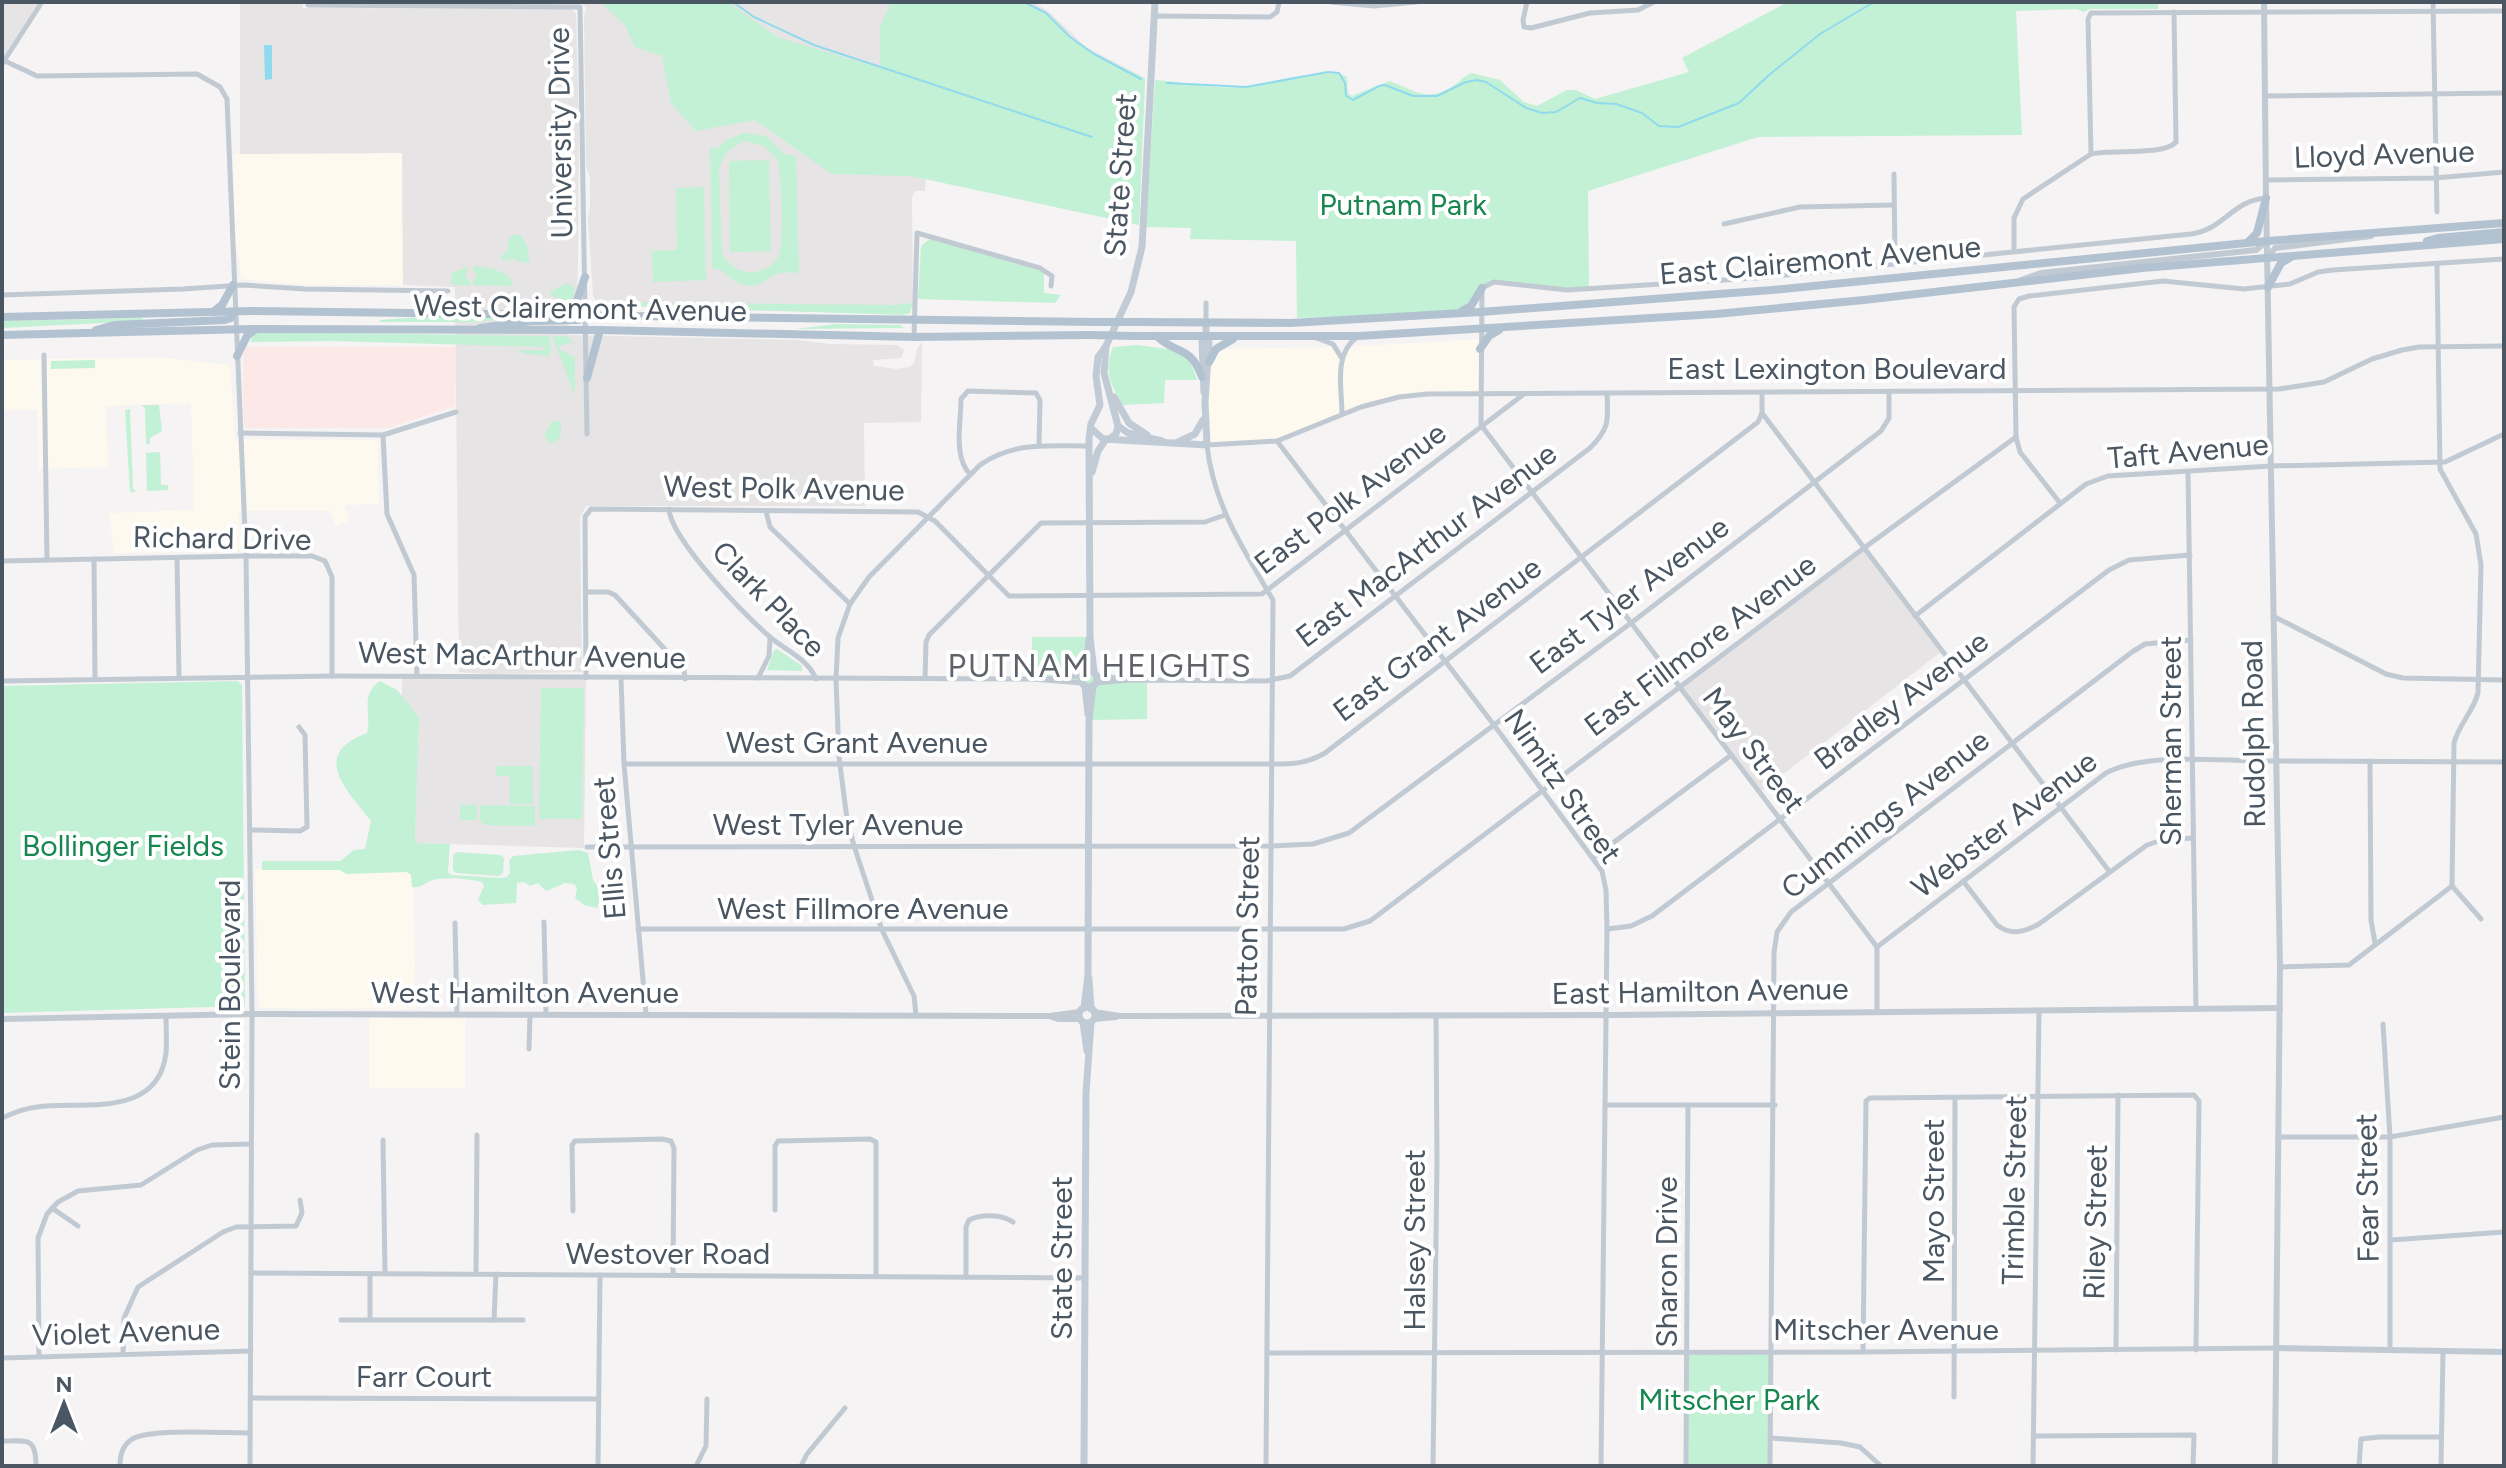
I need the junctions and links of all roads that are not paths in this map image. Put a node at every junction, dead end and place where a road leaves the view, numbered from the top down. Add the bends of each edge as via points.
1 (42, 2) edge
2 (1155, 2) edge
3 (1279, 2) edge
4 (1331, 2) edge
5 (1416, 2) edge
6 (1527, 2) edge
7 (1593, 2) edge
8 (1654, 2) edge
9 (2264, 2) edge
10 (2433, 2) edge
11 (308, 4) edge
12 (480, 4) edge
13 (2504, 11) edge
14 (2174, 12) junction
15 (2264, 12) junction
16 (2434, 12) junction
17 (1590, 13) junction
18 (1155, 16) junction
19 (3, 62) edge
20 (2504, 93) edge
21 (2435, 94) junction
22 (2266, 96) junction
23 (2091, 154) junction
24 (2504, 172) edge
25 (1894, 174) dead end
26 (2435, 178) junction
27 (2266, 180) junction
28 (2266, 198) junction
29 (1894, 205) junction
30 (2437, 212) dead end
31 (2504, 223) edge
32 (1724, 224) dead end
33 (2390, 231) junction
34 (2504, 232) edge
35 (2504, 239) edge
36 (2267, 241) junction
37 (2237, 244) junction
38 (2414, 245) junction
39 (2014, 251) junction
40 (2300, 255) junction
41 (2268, 257) junction
42 (2504, 259) edge
43 (1895, 264) junction
44 (2437, 265) junction
45 (585, 277) junction
46 (2017, 282) junction
47 (233, 285) junction
48 (1051, 286) dead end
49 (2268, 287) junction
50 (1482, 288) junction
51 (448, 291) dead end
52 (2, 295) edge
53 (1206, 303) dead end
54 (235, 311) junction
55 (213, 312) junction
56 (1480, 312) junction
57 (563, 314) junction
58 (586, 314) junction
59 (1458, 314) junction
60 (2, 317) edge
61 (914, 321) junction
62 (1139, 322) joint
63 (1206, 323) junction
64 (1504, 327) junction
65 (236, 329) junction
66 (257, 329) junction
67 (1480, 329) junction
68 (586, 330) junction
69 (600, 330) junction
70 (468, 331) junction
71 (84, 333) junction
72 (2, 335) edge
73 (1157, 336) junction
74 (1358, 336) junction
75 (914, 337) junction
76 (1206, 337) junction
77 (1235, 338) junction
78 (1315, 338) junction
79 (1106, 346) junction
80 (2504, 346) edge
81 (2439, 347) junction
82 (1480, 349) junction
83 (44, 355) dead end
84 (237, 356) junction
85 (1341, 357) junction
86 (1209, 362) junction
87 (1202, 377) junction
88 (587, 378) junction
89 (1107, 385) junction
90 (2271, 389) junction
91 (2016, 391) junction
92 (1889, 392) junction
93 (1480, 393) junction
94 (1524, 393) junction
95 (1607, 393) junction
96 (1762, 393) junction
97 (1205, 402) junction
98 (456, 412) dead end
99 (1762, 413) junction
100 (1205, 414) junction
101 (1342, 414) junction
102 (1096, 416) junction
103 (1117, 423) junction
104 (1481, 425) junction
105 (1091, 427) junction
106 (240, 433) junction
107 (587, 434) dead end
108 (2504, 434) edge
109 (383, 435) junction
110 (2016, 437) junction
111 (1152, 438) junction
112 (1107, 439) junction
113 (1277, 441) junction
114 (1171, 444) junction
115 (1207, 445) junction
116 (1039, 446) junction
117 (1089, 446) junction
118 (2440, 463) junction
119 (2271, 466) junction
120 (2188, 472) junction
121 (970, 474) junction
122 (1091, 478) junction
123 (1813, 482) junction
124 (1530, 492) junction
125 (2060, 503) junction
126 (669, 509) junction
127 (766, 511) junction
128 (1225, 515) junction
129 (929, 516) junction
130 (1091, 522) junction
131 (1345, 530) junction
132 (1864, 548) junction
133 (2190, 555) junction
134 (246, 556) junction
135 (1581, 557) junction
136 (177, 558) junction
137 (94, 559) junction
138 (47, 560) junction
139 (2, 561) edge
140 (988, 576) junction
141 (1267, 590) junction
142 (586, 592) junction
143 (1090, 595) junction
144 (1395, 596) junction
145 (850, 604) junction
146 (1915, 616) junction
147 (2273, 616) junction
148 (1631, 623) junction
149 (771, 638) junction
150 (2191, 640) junction
151 (1444, 661) junction
152 (248, 676) junction
153 (332, 676) junction
154 (417, 676) junction
155 (179, 677) junction
156 (586, 678) junction
157 (757, 678) junction
158 (95, 679) junction
159 (621, 679) junction
160 (685, 679) junction
161 (816, 679) junction
162 (836, 679) junction
163 (925, 679) junction
164 (1089, 679) junction
165 (2479, 679) junction
166 (1273, 680) junction
167 (1963, 680) junction
168 (2504, 680) edge
169 (2, 681) edge
170 (1679, 688) junction
171 (1494, 725) junction
172 (299, 727) dead end
173 (2011, 744) junction
174 (1730, 756) junction
175 (2194, 761) junction
176 (2276, 761) junction
177 (2370, 761) junction
178 (2453, 761) junction
179 (2504, 762) edge
180 (624, 764) junction
181 (840, 764) junction
182 (1272, 764) junction
183 (1089, 765) junction
184 (1544, 792) junction
185 (2060, 807) junction
186 (1779, 819) junction
187 (250, 830) junction
188 (2193, 838) junction
189 (631, 846) junction
190 (854, 846) junction
191 (1088, 846) junction
192 (1272, 846) junction
193 (587, 847) dead end
194 (1594, 857) junction
195 (2109, 871) junction
196 (1963, 881) junction
197 (1828, 883) junction
198 (2452, 886) junction
199 (2481, 919) dead end
200 (544, 922) dead end
201 (455, 923) dead end
202 (638, 929) junction
203 (1270, 929) junction
204 (1607, 929) junction
205 (882, 930) junction
206 (1088, 930) junction
207 (2375, 943) junction
208 (1877, 947) junction
209 (2280, 967) junction
210 (2280, 1008) junction
211 (2196, 1009) junction
212 (2039, 1011) junction
213 (1877, 1012) junction
214 (1775, 1013) junction
215 (252, 1014) junction
216 (457, 1014) junction
217 (546, 1014) junction
218 (646, 1014) junction
219 (530, 1015) junction
220 (916, 1015) junction
221 (1087, 1015) junction
222 (1269, 1015) junction
223 (1436, 1015) junction
224 (1606, 1015) junction
225 (166, 1016) junction
226 (2, 1019) edge
227 (2383, 1024) dead end
228 (529, 1049) dead end
229 (2118, 1095) junction
230 (2036, 1097) junction
231 (1955, 1098) junction
232 (1606, 1105) junction
233 (1688, 1105) junction
234 (1775, 1105) junction
235 (2504, 1117) edge
236 (2, 1118) edge
237 (477, 1135) dead end
238 (2278, 1137) junction
239 (2390, 1137) junction
240 (383, 1140) dead end
241 (250, 1144) junction
242 (300, 1200) dead end
243 (52, 1208) junction
244 (775, 1210) dead end
245 (573, 1211) dead end
246 (1013, 1222) dead end
247 (78, 1226) dead end
248 (250, 1226) junction
249 (2504, 1232) edge
250 (2391, 1240) junction
251 (251, 1273) junction
252 (385, 1273) junction
253 (370, 1274) junction
254 (476, 1274) junction
255 (496, 1274) junction
256 (600, 1275) junction
257 (673, 1275) junction
258 (876, 1276) junction
259 (966, 1277) junction
260 (1085, 1278) junction
261 (370, 1319) junction
262 (341, 1320) dead end
263 (494, 1320) junction
264 (523, 1320) dead end
265 (2276, 1348) junction
266 (2034, 1350) junction
267 (2116, 1350) junction
268 (2196, 1350) junction
269 (251, 1351) junction
270 (1435, 1351) junction
271 (1954, 1351) junction
272 (2390, 1351) junction
273 (1603, 1352) junction
274 (1772, 1352) junction
275 (1863, 1352) junction
276 (2443, 1352) junction
277 (2504, 1352) edge
278 (1268, 1353) junction
279 (1688, 1353) junction
280 (123, 1354) junction
281 (39, 1357) junction
282 (2, 1358) edge
283 (1954, 1397) dead end
284 (251, 1398) junction
285 (598, 1399) junction
286 (707, 1399) dead end
287 (845, 1408) dead end
288 (250, 1433) junction
289 (2035, 1436) junction
290 (2440, 1437) junction
291 (1771, 1438) junction
292 (2, 1441) edge
293 (36, 1466) edge
294 (120, 1466) edge
295 (250, 1466) edge
296 (598, 1466) edge
297 (696, 1466) edge
298 (801, 1466) edge
299 (1084, 1466) edge
300 (1266, 1466) edge
301 (1433, 1466) edge
302 (1601, 1466) edge
303 (1686, 1466) edge
304 (1770, 1466) edge
305 (1881, 1466) edge
306 (2033, 1466) edge
307 (2193, 1466) edge
308 (2275, 1466) edge
309 (2359, 1466) edge
310 (2441, 1466) edge

1 - 19 street
2 - 18 main road, State Street
3 - 18 street via 1270,17
4 - 5 street
6 - 17 street via 1524,27
7 - 17 street
8 - 17 street via 1638,10
9 - 15 street, Rudolph Road
10 - 16 street
11 - 12 street, University Drive
12 - 45 street, University Drive via 580,7
13 - 16 street
14 - 15 street
14 - 23 street via 2173,145 2165,150
14 - 23 street via 2089,14
15 - 16 street
15 - 22 street, Rudolph Road
16 - 21 street
18 - 79 main road, State Street via 1142,247 1131,292
19 - 47 street, Stein Boulevard via 37,76 197,74 220,87 229,118
20 - 21 street
21 - 22 street
21 - 26 street
22 - 27 street, Rudolph Road
23 - 39 street via 2023,199 2014,218
24 - 26 street, Lloyd Avenue
25 - 29 street
26 - 27 street, Lloyd Avenue
26 - 30 street
27 - 28 street, Rudolph Road
28 - 36 street, Rudolph Road
28 - 37 main road via 2254,238
28 - 39 street via 2245,202 2199,233
29 - 32 street via 1800,207
29 - 43 street
31 - 33 main road, East Clairemont Avenue
33 - 36 main road, East Clairemont Avenue
33 - 41 street via 2275,248
34 - 38 main road
35 - 38 main road, East Clairemont Avenue
36 - 37 main road, East Clairemont Avenue
36 - 41 street, Rudolph Road
36 - 46 street via 2256,250 2041,273
37 - 56 main road, East Clairemont Avenue via 1772,290
38 - 40 main road, East Clairemont Avenue
39 - 43 street
40 - 41 main road, East Clairemont Avenue
40 - 49 main road via 2281,263
41 - 46 main road, East Clairemont Avenue
41 - 49 street, Rudolph Road
42 - 44 street
43 - 50 street via 1612,288 1553,290 1494,282
44 - 49 street via 2333,270
44 - 81 street
45 - 57 main road via 575,306
45 - 58 street, University Drive
46 - 64 main road, East Clairemont Avenue via 1716,314
47 - 51 street
47 - 52 street
47 - 54 street, Stein Boulevard
47 - 55 main road
48 - 61 street via 1052,276 1040,268 917,233
49 - 90 street, Rudolph Road
49 - 91 street via 2152,282 2029,296 2016,303
50 - 56 street
50 - 59 main road via 1471,306
53 - 63 street, Patton Street
54 - 55 main road, West Clairemont Avenue
54 - 57 main road, West Clairemont Avenue
54 - 65 street, Stein Boulevard
54 - 71 main road via 225,320 114,325
55 - 60 main road, West Clairemont Avenue
56 - 59 main road, East Clairemont Avenue
56 - 67 street
57 - 58 main road, West Clairemont Avenue
58 - 61 main road, West Clairemont Avenue
58 - 68 street, University Drive
58 - 70 main road via 579,320 499,323
59 - 63 main road, East Clairemont Avenue
61 - 62 main road, West Clairemont Avenue, bridge
61 - 75 street
62 - 63 main road, East Clairemont Avenue
63 - 76 main road, Patton Street
64 - 67 main road, East Clairemont Avenue
64 - 82 main road
65 - 66 main road, West Clairemont Avenue
65 - 71 main road, West Clairemont Avenue
65 - 84 street, Stein Boulevard
66 - 70 main road, West Clairemont Avenue
66 - 84 main road
67 - 74 main road, East Clairemont Avenue
67 - 82 street
68 - 69 main road, West Clairemont Avenue
68 - 70 main road, West Clairemont Avenue
68 - 88 street, University Drive
69 - 75 main road, West Clairemont Avenue
69 - 88 main road
71 - 72 main road, West Clairemont Avenue
73 - 75 main road, West Clairemont Avenue, bridge
73 - 76 main road, East Clairemont Avenue
73 - 87 main road via 1190,355
74 - 78 main road, East Clairemont Avenue
74 - 85 street
76 - 77 main road, East Clairemont Avenue
76 - 86 main road, Patton Street
76 - 87 main road, Patton Street
77 - 78 main road, East Clairemont Avenue
77 - 86 main road via 1216,349
78 - 85 street via 1333,344
79 - 89 main road, State Street
79 - 102 main road, State Street via 1097,363
80 - 81 street, East Lexington Boulevard
81 - 90 street, East Lexington Boulevard via 2387,353 2324,382
81 - 118 street
82 - 93 street
83 - 138 street
84 - 106 street, Stein Boulevard
85 - 101 street
86 - 97 main road, Patton Street
87 - 97 main road, Patton Street
88 - 107 street, University Drive
89 - 103 main road, State Street
89 - 111 main road via 1129,423
90 - 91 street, East Lexington Boulevard
90 - 119 street, Rudolph Road
91 - 92 street, East Lexington Boulevard
91 - 110 street
92 - 96 street, East Lexington Boulevard
92 - 123 street, East Tyler Avenue via 1889,418 1881,431
93 - 94 street, East Lexington Boulevard
93 - 101 street, East Lexington Boulevard via 1399,397
93 - 104 street
94 - 95 street, East Lexington Boulevard
94 - 104 street, East Polk Avenue
95 - 96 street, East Lexington Boulevard
95 - 124 street, East MacArthur Avenue via 1609,421 1603,435
96 - 99 street
97 - 100 main road, Patton Street
98 - 109 street
99 - 123 street
99 - 135 street, East Grant Avenue via 1758,422
100 - 114 main road via 1195,434
100 - 115 main road, Patton Street
101 - 113 street, East Lexington Boulevard
102 - 103 main road via 1110,416
102 - 105 main road
103 - 111 main road, East Lexington Boulevard via 1128,433
103 - 112 main road via 1116,434
104 - 124 street, May Street
104 - 131 street, East Polk Avenue
105 - 112 main road
105 - 117 main road, State Street
106 - 109 street
106 - 134 street, Stein Boulevard
108 - 118 street, Taft Avenue
109 - 154 street via 387,514 414,575
110 - 125 street via 2020,452
110 - 132 street, East Fillmore Avenue
111 - 114 main road, East Lexington Boulevard
112 - 114 main road, East Lexington Boulevard
112 - 122 main road, State Street
113 - 115 street, East Lexington Boulevard
113 - 131 street, Nimitz Street
114 - 115 main road, East Lexington Boulevard
115 - 128 street, Patton Street via 1213,485
116 - 117 street
116 - 121 street via 998,453
116 - 121 street via 1036,393 968,391 961,399 961,458
117 - 122 main road, State Street
118 - 119 street, Taft Avenue
118 - 165 street via 2479,549
119 - 120 street, Taft Avenue
119 - 147 street, Rudolph Road
120 - 125 street, Taft Avenue via 2108,476
120 - 133 street, Sherman Street
121 - 129 street
122 - 130 main road, State Street
123 - 132 street
123 - 148 street, East Tyler Avenue
124 - 135 street, May Street
124 - 144 street, East MacArthur Avenue
125 - 146 street, Taft Avenue
126 - 127 street, West Polk Avenue
126 - 142 street, West Polk Avenue via 599,508 588,513
126 - 149 street, Clark Place via 670,520 706,570
127 - 129 street, West Polk Avenue
127 - 145 street via 770,527
128 - 130 street via 1205,522
128 - 141 street, Patton Street
129 - 140 street, West Polk Avenue
129 - 145 street via 876,569
130 - 140 street via 1041,523
130 - 143 main road, State Street
131 - 141 street, East Polk Avenue
131 - 144 street, Nimitz Street
132 - 146 street
132 - 170 street, East Fillmore Avenue
133 - 150 street, Sherman Street
133 - 167 street, Bradley Avenue via 2129,560 2109,570
134 - 136 street, Richard Drive
134 - 152 street, Stein Boulevard
134 - 153 street, Richard Drive via 312,556 325,561 332,577
135 - 148 street, May Street
135 - 151 street, East Grant Avenue
136 - 137 street, Richard Drive
136 - 155 street
137 - 138 street, Richard Drive
137 - 158 street
138 - 139 street, Richard Drive
140 - 143 street, West Polk Avenue via 1009,596
140 - 163 street via 929,635
141 - 143 street, East Polk Avenue
141 - 166 street, Patton Street via 1273,600
142 - 156 street
142 - 160 street via 615,595 684,670
143 - 164 main road, State Street
144 - 151 street, Nimitz Street
144 - 166 street, East MacArthur Avenue via 1290,676
145 - 162 street via 838,638
146 - 167 street
147 - 165 street via 2386,674
147 - 176 street, Rudolph Road
148 - 170 street, May Street
148 - 171 street, East Tyler Avenue
149 - 157 street via 769,656
149 - 161 street, Clark Place via 811,668
150 - 173 street, Cummings Avenue via 2145,644
150 - 175 street, Sherman Street
151 - 171 street, Nimitz Street
151 - 182 street, East Grant Avenue via 1325,753 1297,764
152 - 153 street, West MacArthur Avenue
152 - 155 street, West MacArthur Avenue
152 - 187 street, Stein Boulevard
153 - 154 street, West MacArthur Avenue
154 - 156 street, West MacArthur Avenue
155 - 158 street, West MacArthur Avenue
156 - 159 street, West MacArthur Avenue
157 - 160 street, West MacArthur Avenue
157 - 161 street, West MacArthur Avenue
158 - 169 street, West MacArthur Avenue
159 - 160 street, West MacArthur Avenue
159 - 180 street, Ellis Street
161 - 162 street, West MacArthur Avenue
162 - 163 street, West MacArthur Avenue
162 - 181 street
163 - 164 street, West MacArthur Avenue
164 - 166 street, East MacArthur Avenue
164 - 183 main road, State Street
165 - 168 street
165 - 178 street via 2475,707 2457,730
166 - 182 street, Patton Street
167 - 173 street
167 - 186 street, Bradley Avenue
170 - 174 street, May Street
170 - 184 street, East Fillmore Avenue
171 - 184 street, Nimitz Street
171 - 192 street, East Tyler Avenue via 1349,833 1313,844
172 - 187 street via 305,735 307,827
173 - 185 street
173 - 197 street, Cummings Avenue
174 - 186 street, May Street
174 - 194 street
175 - 176 street, Webster Avenue
175 - 185 street, Webster Avenue via 2122,765
175 - 188 street, Sherman Street
176 - 177 street, Webster Avenue
176 - 209 street, Rudolph Road
177 - 178 street, Webster Avenue
177 - 207 street
178 - 179 street, Webster Avenue
178 - 198 street
180 - 181 street, West Grant Avenue
180 - 189 street, Ellis Street
181 - 183 street, West Grant Avenue
181 - 190 street
182 - 183 street, East Grant Avenue
182 - 192 street, Patton Street
183 - 191 main road, State Street
184 - 194 street, Nimitz Street
184 - 203 street, East Fillmore Avenue via 1370,921 1344,929
185 - 195 street
185 - 196 street, Webster Avenue
186 - 197 street, May Street
186 - 204 street, Bradley Avenue via 1652,916
187 - 215 street, Stein Boulevard
188 - 195 street via 2147,845
188 - 211 street, Sherman Street
189 - 190 street, West Tyler Avenue
189 - 193 street, West Tyler Avenue
189 - 202 street, Ellis Street
190 - 191 street, West Tyler Avenue
190 - 205 street
191 - 192 street, East Tyler Avenue
191 - 206 main road, State Street
192 - 203 street, Patton Street
194 - 204 street, Nimitz Street via 1606,890
195 - 196 street via 2022,932 1997,925
196 - 208 street, Webster Avenue
197 - 208 street, May Street
197 - 214 street, Cummings Avenue via 1791,912 1777,932
198 - 199 street
198 - 207 street
200 - 217 street
201 - 216 street
202 - 205 street, West Fillmore Avenue
202 - 218 street, Ellis Street
203 - 206 street, East Fillmore Avenue
203 - 222 street, Patton Street
204 - 224 street, Nimitz Street
205 - 206 street, West Fillmore Avenue
205 - 220 street via 914,996
206 - 221 main road, State Street
207 - 209 street via 2349,965
208 - 213 street
209 - 210 street, Rudolph Road
210 - 211 street, East Hamilton Avenue
210 - 238 street, Rudolph Road
211 - 212 street, East Hamilton Avenue
212 - 213 street, East Hamilton Avenue
212 - 230 street, Trimble Street
213 - 214 street, East Hamilton Avenue
214 - 224 street, East Hamilton Avenue
214 - 234 street, Cummings Avenue
215 - 216 street, West Hamilton Avenue
215 - 225 street, West Hamilton Avenue
215 - 241 street, Stein Boulevard
216 - 219 street, West Hamilton Avenue
217 - 218 street, West Hamilton Avenue
217 - 219 street, West Hamilton Avenue
218 - 220 street, West Hamilton Avenue
219 - 228 street
220 - 221 street, West Hamilton Avenue
221 - 222 street, East Hamilton Avenue
221 - 260 main road, State Street via 1091,1042
222 - 223 street, East Hamilton Avenue
222 - 278 street, Patton Street
223 - 224 street, East Hamilton Avenue
223 - 270 street, Halsey Street
224 - 232 street, Nimitz Street
225 - 226 street, West Hamilton Avenue
225 - 236 street via 166,1056 155,1082 132,1100 37,1107
227 - 239 street, Fear Street
229 - 230 street
229 - 267 street, Riley Street
229 - 268 street via 2194,1095 2199,1101
230 - 231 street
230 - 266 street, Trimble Street
231 - 271 street, Mayo Street
231 - 275 street via 1866,1101
232 - 233 street
232 - 273 street, Nimitz Street
233 - 234 street
233 - 279 street, Sharon Drive
234 - 274 street, Cummings Avenue
235 - 239 street
237 - 254 street
238 - 239 street
238 - 265 street, Rudolph Road
239 - 250 street, Fear Street
240 - 252 street
241 - 243 street via 212,1145 141,1185 78,1191
241 - 248 street, Stein Boulevard
242 - 248 street via 296,1226
243 - 247 street
243 - 281 street via 38,1238
244 - 258 street via 778,1141 876,1142
245 - 257 street via 575,1141 671,1141
246 - 259 street via 1004,1217 969,1220
248 - 251 street, Stein Boulevard
248 - 280 street via 223,1232 138,1287 124,1318
249 - 250 street
250 - 272 street, Fear Street
251 - 253 street, Westover Road
251 - 269 street, Stein Boulevard
252 - 253 street, Westover Road
252 - 254 street, Westover Road
253 - 261 street
254 - 255 street, Westover Road
255 - 256 street, Westover Road
255 - 263 street
256 - 257 street, Westover Road
256 - 285 street
257 - 258 street, Westover Road
258 - 259 street, Westover Road
259 - 260 street, Westover Road
260 - 299 main road, State Street
261 - 262 street
261 - 263 street
263 - 264 street
265 - 268 street, Mitscher Avenue
265 - 272 street, Mitscher Avenue
265 - 308 street, Rudolph Road
266 - 267 street, Mitscher Avenue
266 - 271 street, Mitscher Avenue
266 - 289 street, Trimble Street
267 - 268 street, Mitscher Avenue
269 - 280 street, Violet Avenue
269 - 284 street, Stein Boulevard
270 - 273 street, Mitscher Avenue
270 - 278 street, Mitscher Avenue
270 - 301 street, Halsey Street
271 - 275 street, Mitscher Avenue
271 - 283 street, Mayo Street
272 - 276 street, Mitscher Avenue
273 - 279 street, Mitscher Avenue
273 - 302 street, Nimitz Street
274 - 275 street, Mitscher Avenue
274 - 279 street, Mitscher Avenue
274 - 291 street, Cummings Avenue
276 - 277 street, Mitscher Avenue
276 - 290 street
278 - 300 street, Patton Street
279 - 303 street, Sharon Drive
280 - 281 street, Violet Avenue
281 - 282 street, Violet Avenue
284 - 285 street, Farr Court
284 - 288 street, Stein Boulevard
285 - 296 street
286 - 297 street via 706,1446
287 - 298 street
288 - 294 street via 148,1434 129,1441
288 - 295 street, Stein Boulevard
289 - 306 street, Trimble Street
289 - 307 street via 2194,1435
290 - 309 street via 2361,1439
290 - 310 street
291 - 304 street, Cummings Avenue
291 - 305 street via 1860,1447
292 - 293 street via 33,1444

